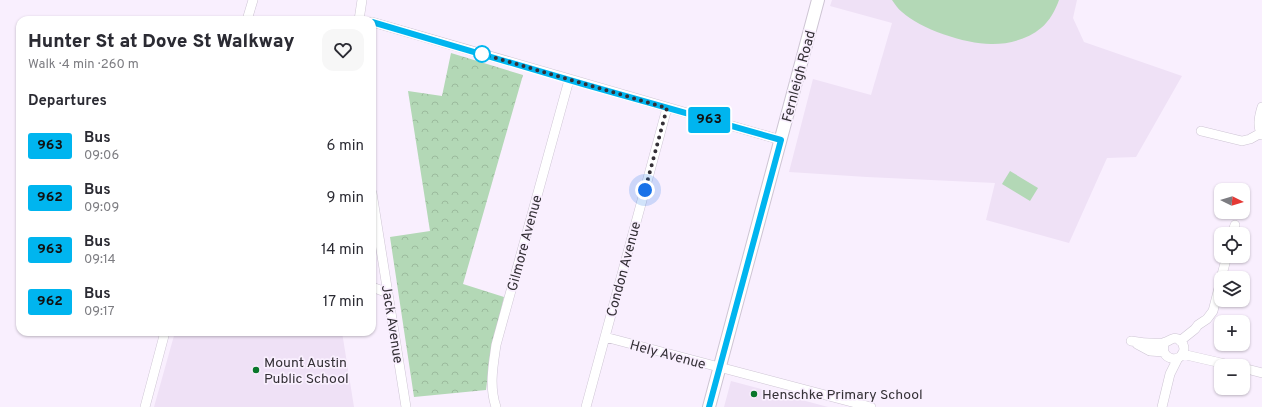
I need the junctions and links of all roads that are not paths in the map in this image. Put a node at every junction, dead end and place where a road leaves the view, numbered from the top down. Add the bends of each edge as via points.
1 (253, 0) edge
2 (362, 0) edge
3 (818, 0) edge
4 (248, 16) edge
5 (361, 16) edge
6 (376, 23) edge
7 (569, 80) junction
8 (1262, 107) edge
9 (667, 108) junction
10 (1201, 131) dead end
11 (1261, 134) edge
12 (781, 140) junction
13 (376, 218) edge
14 (376, 288) edge
15 (388, 293) junction
16 (1214, 307) edge
17 (164, 336) edge
18 (605, 336) junction
19 (1165, 342) junction
20 (1180, 347) junction
21 (1166, 354) junction
22 (1214, 361) edge
23 (720, 367) junction
24 (1250, 370) edge
25 (1262, 373) edge
26 (1170, 374) junction
27 (145, 407) edge
28 (406, 407) edge
29 (496, 407) edge
30 (586, 407) edge
31 (709, 407) edge
32 (870, 407) edge
33 (1162, 407) edge

1 - 4 street
2 - 5 street
3 - 12 street, Fernleigh Road
6 - 7 street
7 - 9 street
7 - 29 street, Gilmore Avenue via 496,345 491,388
8 - 11 street via 1259,122
9 - 12 street
9 - 18 street, Condon Avenue
10 - 11 street via 1242,141
12 - 23 street, Fernleigh Road
13 - 15 street, Jack Avenue
14 - 15 street
15 - 28 street, Jack Avenue
16 - 20 street via 1206,319 1198,325 1193,325
17 - 27 street
18 - 23 street, Hely Avenue
18 - 30 street, Condon Avenue
19 - 20 street via 1168,340
19 - 21 street via 1163,348
19 - 21 street via 1151,344 1131,341 1150,351
20 - 21 street via 1175,359
20 - 22 street
20 - 26 street
21 - 26 street
23 - 31 street, Fernleigh Road
23 - 32 street, Hely Avenue
24 - 25 street
26 - 33 street

